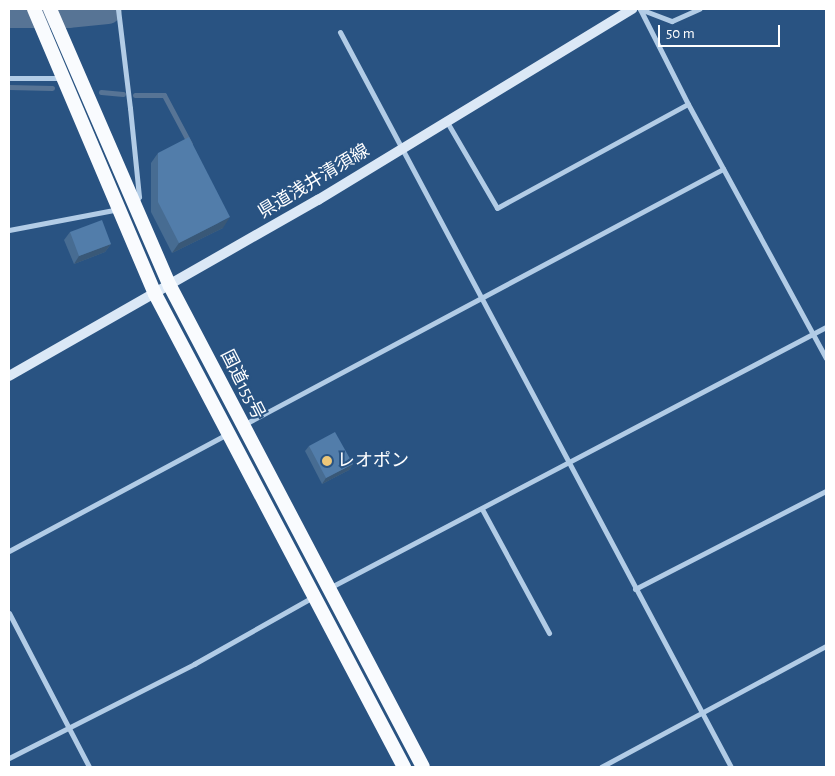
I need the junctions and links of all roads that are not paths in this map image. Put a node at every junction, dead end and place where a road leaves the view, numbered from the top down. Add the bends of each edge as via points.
1 (34, 9) edge
2 (50, 9) edge
3 (632, 9) edge
4 (640, 9) edge
5 (699, 9) edge
6 (118, 11) edge
7 (340, 32) dead end
8 (9, 78) edge
9 (62, 78) junction
10 (688, 104) junction
11 (447, 122) junction
12 (401, 150) junction
13 (723, 169) junction
14 (135, 203) junction
15 (118, 209) junction
16 (9, 230) edge
17 (170, 286) junction
18 (155, 294) junction
19 (482, 299) junction
20 (826, 327) edge
21 (814, 334) junction
22 (826, 358) edge
23 (9, 376) edge
24 (242, 426) junction
25 (227, 434) junction
26 (568, 463) junction
27 (826, 491) edge
28 (482, 509) junction
29 (9, 551) edge
30 (328, 589) junction
31 (635, 589) junction
32 (314, 597) junction
33 (9, 613) edge
34 (549, 633) dead end
35 (826, 646) edge
36 (702, 712) junction
37 (68, 727) junction
38 (9, 758) edge
39 (89, 767) edge
40 (404, 767) edge
41 (423, 767) edge
42 (601, 767) edge
43 (731, 767) edge

1 - 9 highway, 国道155号
2 - 14 highway, 国道155号
3 - 11 main road, 県道浅井清須線
4 - 5 street via 672,21
4 - 10 street
6 - 14 street via 139,197
7 - 12 street
8 - 9 street
9 - 15 highway, 国道155号
10 - 11 street via 497,208
10 - 13 street
11 - 12 main road, 県道浅井清須線
12 - 17 main road, 県道浅井清須線
12 - 19 street
13 - 19 street
13 - 21 street
14 - 17 highway, 国道155号
15 - 16 street
15 - 18 highway, 国道155号
17 - 18 main road, 県道浅井清須線
17 - 24 highway, 国道155号
18 - 23 main road, 県道浅井清須線
18 - 25 highway, 国道155号
19 - 24 street
19 - 26 street
20 - 21 street
21 - 22 street
21 - 26 street
24 - 30 highway, 国道155号
25 - 29 street
25 - 32 highway, 国道155号
26 - 28 street
26 - 31 street
27 - 31 street
28 - 30 street
28 - 34 street
30 - 41 highway, 国道155号
31 - 36 street
32 - 37 street via 194,664
32 - 40 highway, 国道155号
33 - 37 street
35 - 36 street
36 - 42 street
36 - 43 street
37 - 38 street
37 - 39 street

